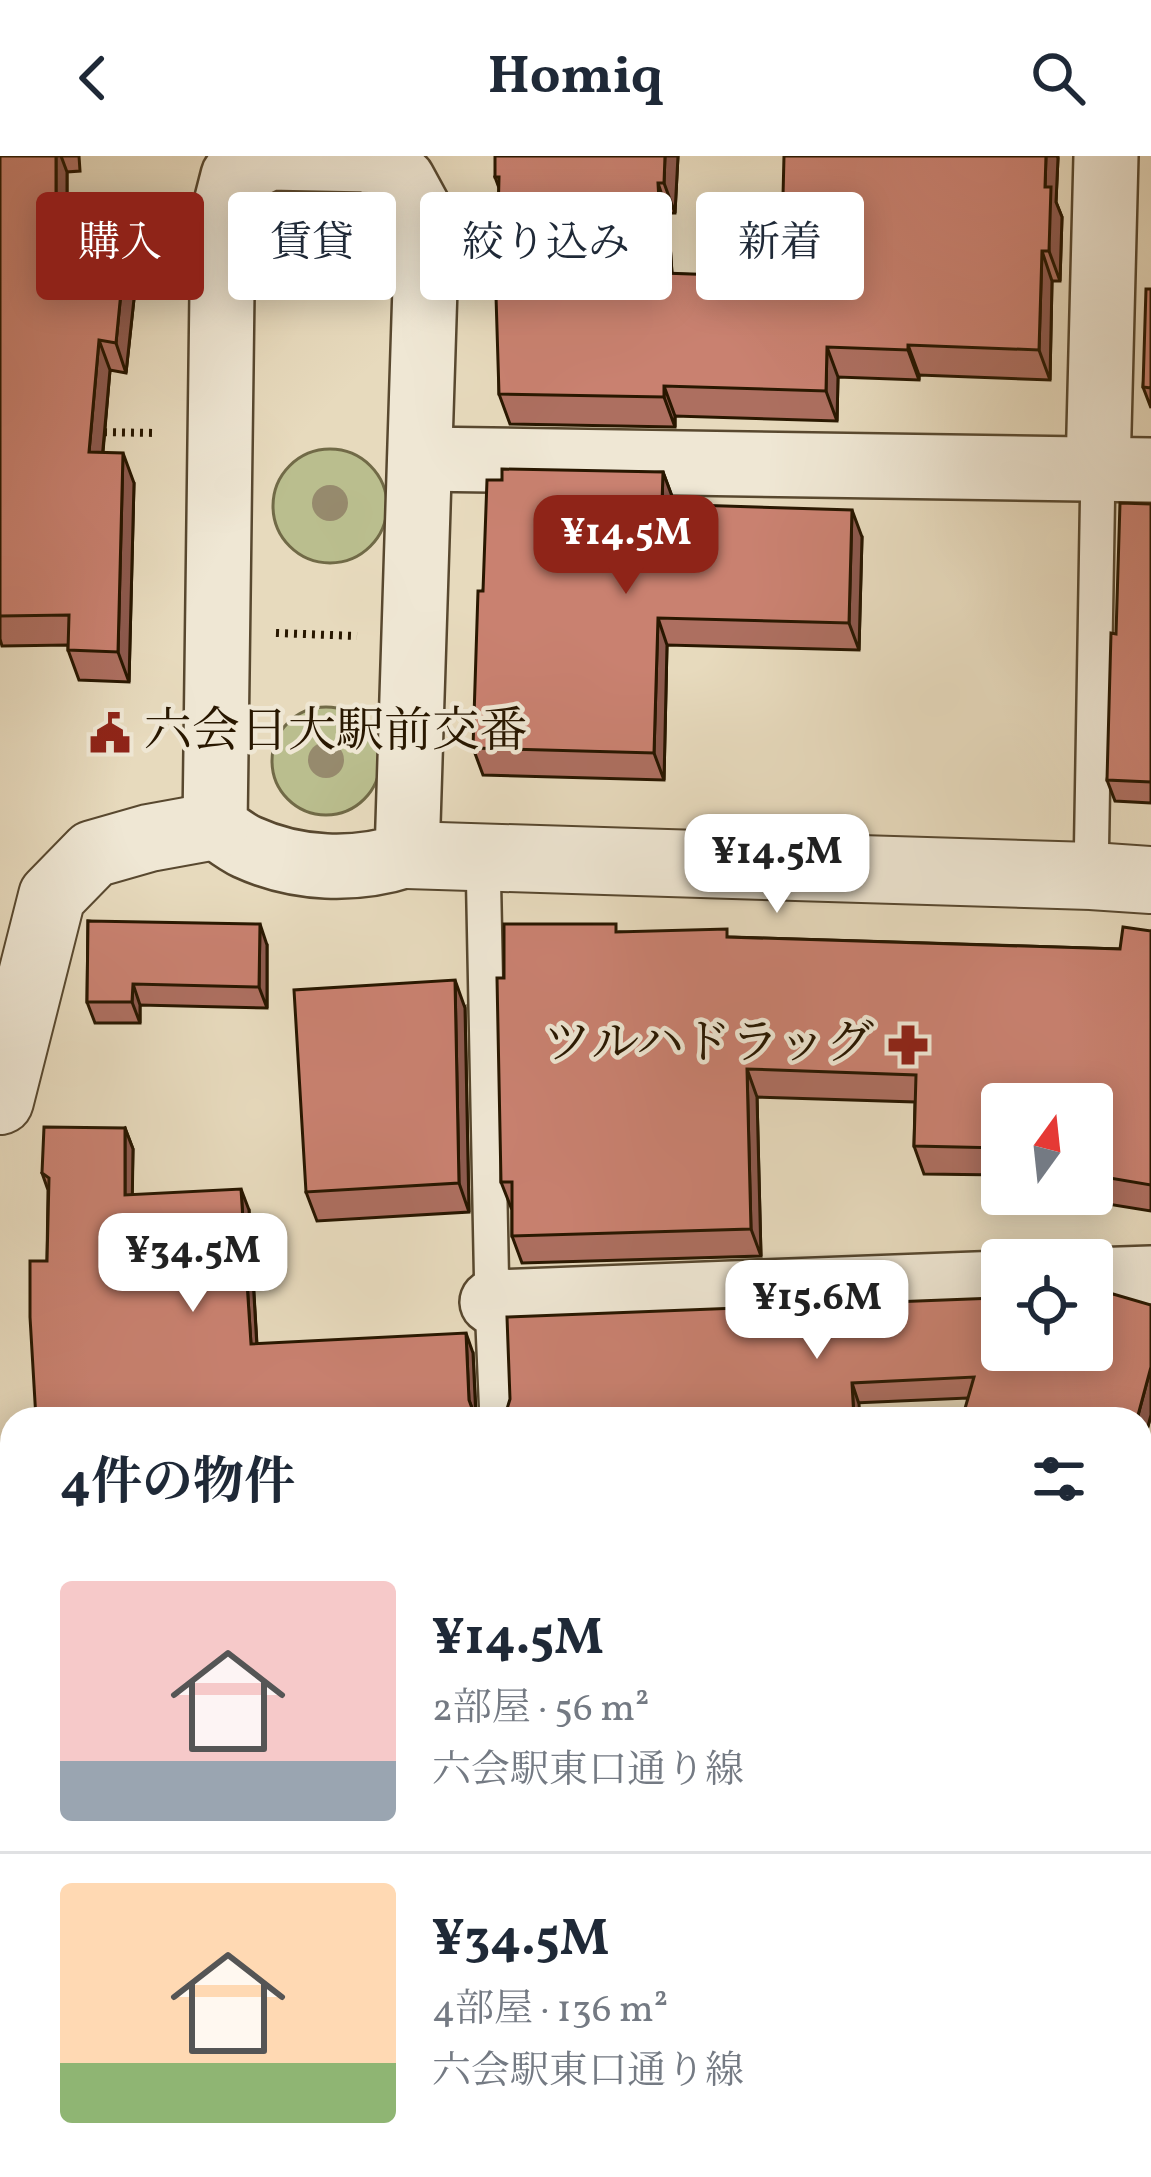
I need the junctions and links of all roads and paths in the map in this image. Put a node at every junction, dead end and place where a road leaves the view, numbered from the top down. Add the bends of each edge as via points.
1 (1106, 156) edge
2 (227, 166) edge
3 (413, 168) edge
4 (83, 432) edge
5 (166, 434) dead end
6 (420, 459) junction
7 (1125, 470) edge
8 (256, 632) dead end
9 (369, 637) dead end
10 (215, 826) junction
11 (406, 855) junction
12 (483, 856) junction
13 (1121, 878) edge
14 (0, 1101) edge
15 (1151, 1278) edge
16 (1113, 1279) edge
17 (981, 1284) edge
18 (492, 1302) junction
19 (496, 1407) edge

1 - 7 street
2 - 3 street via 269,158
2 - 10 street
3 - 6 street via 427,224
4 - 5 path
6 - 7 street
6 - 11 street
7 - 13 lane
8 - 9 path
10 - 11 street via 247,847 310,866 376,865
10 - 14 street via 94,854 52,896
11 - 12 street
12 - 13 street
12 - 18 lane
15 - 16 street
17 - 18 street
18 - 19 lane

